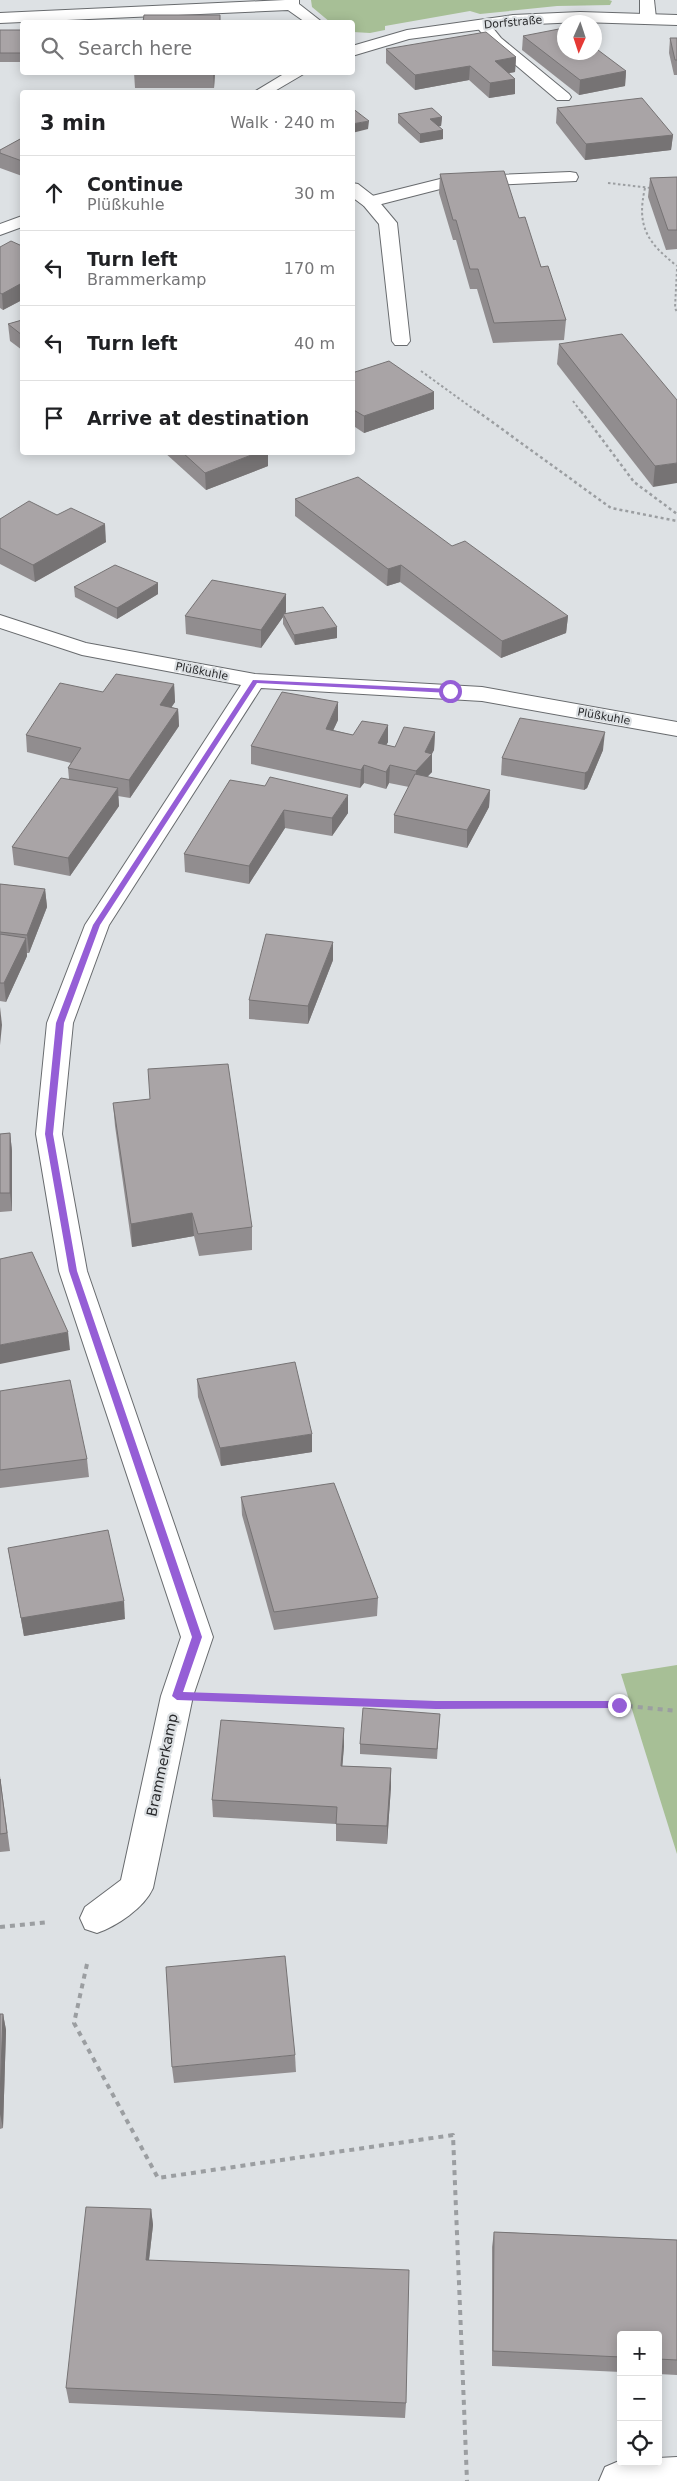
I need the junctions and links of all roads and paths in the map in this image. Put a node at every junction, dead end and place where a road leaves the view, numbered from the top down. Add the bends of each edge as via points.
1 (647, 0) edge
2 (292, 2) edge
3 (0, 18) edge
4 (648, 18) junction
5 (312, 20) edge
6 (677, 20) edge
7 (483, 24) junction
8 (355, 50) edge
9 (294, 75) edge
10 (266, 90) edge
11 (563, 97) dead end
12 (570, 177) joint
13 (645, 188) junction
14 (653, 188) edge
15 (355, 190) edge
16 (370, 202) junction
17 (20, 222) edge
18 (0, 230) edge
19 (677, 266) edge
20 (677, 269) edge
21 (677, 312) edge
22 (402, 341) joint
23 (574, 401) dead end
24 (677, 514) edge
25 (677, 521) edge
26 (0, 621) edge
27 (255, 681) junction
28 (677, 729) edge
29 (177, 1696) junction
30 (677, 1711) edge
31 (97, 1918) junction
32 (0, 1927) edge
33 (677, 2477) edge
34 (467, 2481) edge
35 (619, 2481) edge

1 - 4 street
2 - 3 street
2 - 5 street
4 - 6 street, Dorfstraße
4 - 7 street, Dorfstraße via 580,17
7 - 8 street, Dorfstraße via 407,35
7 - 11 street via 496,41
9 - 10 street
12 - 13 path
12 - 16 street via 448,182
13 - 14 path
13 - 19 path via 641,202 643,221 656,248
15 - 16 street
16 - 22 street via 388,223
17 - 18 street
20 - 21 path
22 - 25 path via 423,373 611,508
23 - 24 path via 634,482
26 - 27 street, Plüßkuhle via 82,649
27 - 28 street, Plüßkuhle via 482,694
27 - 29 street, Brammerkamp via 97,925 60,1023 49,1134 73,1271 197,1637
29 - 30 path via 436,1705 619,1705
29 - 31 street, Brammerkamp via 136,1888
31 - 32 path
31 - 34 path via 74,2023 158,2178 454,2135
33 - 35 street

